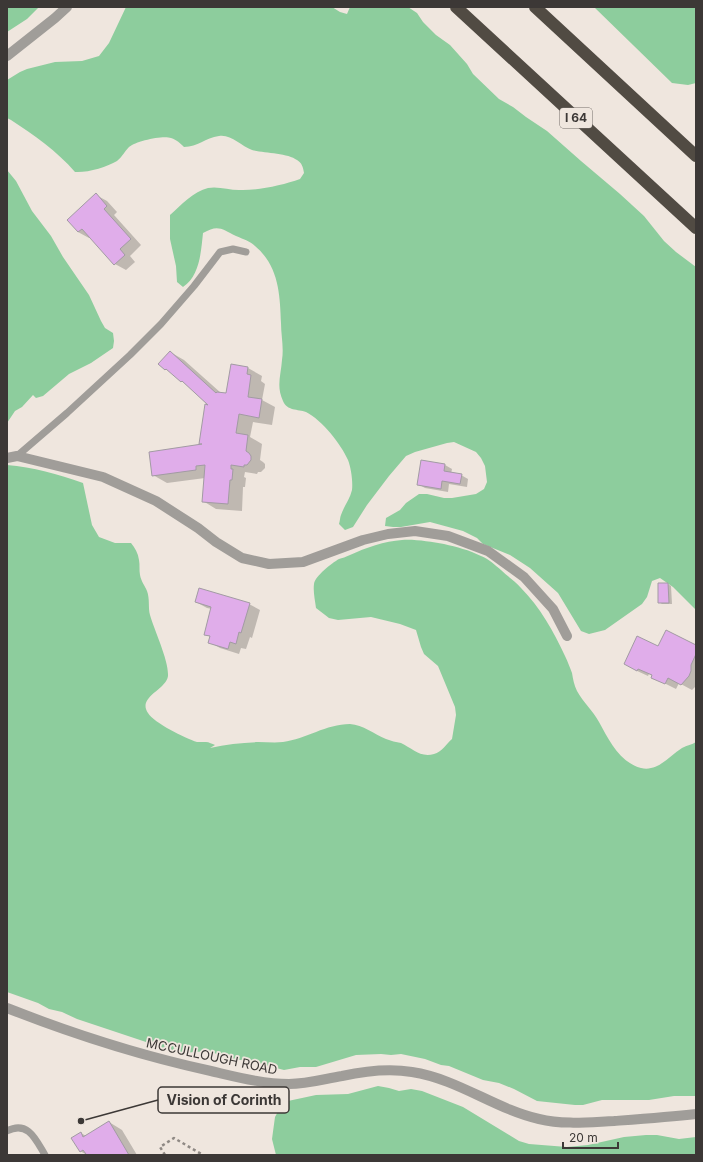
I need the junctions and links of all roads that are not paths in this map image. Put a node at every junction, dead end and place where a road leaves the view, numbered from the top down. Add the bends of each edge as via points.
1 (67, 7) edge
2 (456, 7) edge
3 (535, 7) edge
4 (7, 56) edge
5 (696, 156) edge
6 (696, 228) edge
7 (246, 252) dead end
8 (12, 457) edge
9 (567, 636) dead end
10 (7, 1008) edge
11 (696, 1114) edge
12 (7, 1131) edge
13 (44, 1155) edge

1 - 4 street
2 - 6 highway, I 64
3 - 5 highway
7 - 8 lane via 233,249 220,252 161,324 130,355 67,413
8 - 9 street via 102,477 156,501 242,558 270,564 303,562 363,540 388,534 415,531 448,536 488,551 524,577 553,609
10 - 11 street, MCCULLOUGH ROAD via 137,1053 262,1082 308,1083 364,1072 392,1070 433,1076 499,1106 540,1120 582,1123
12 - 13 lane via 23,1128 30,1131

